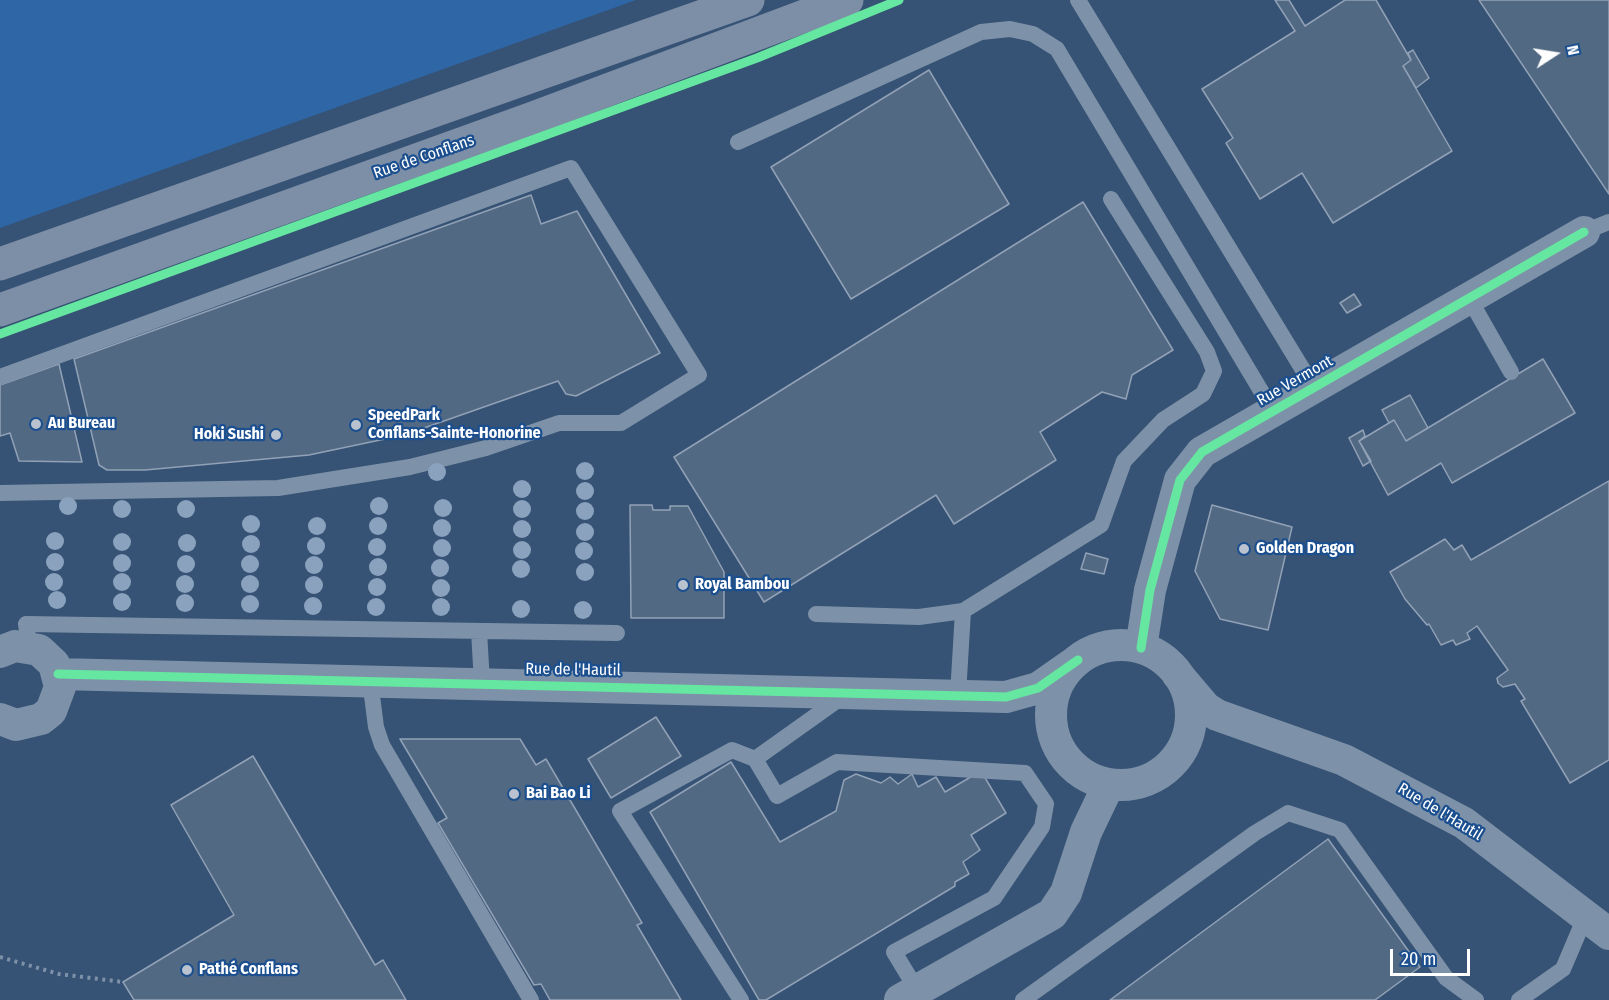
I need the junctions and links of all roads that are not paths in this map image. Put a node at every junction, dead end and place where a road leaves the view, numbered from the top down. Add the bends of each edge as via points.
1 (748, 0) edge
2 (847, 0) edge
3 (1078, 0) edge
4 (738, 142) dead end
5 (1111, 199) dead end
6 (1597, 227) edge
7 (0, 264) edge
8 (1469, 298) junction
9 (0, 310) edge
10 (1511, 372) dead end
11 (0, 377) edge
12 (1314, 387) junction
13 (1272, 411) junction
14 (0, 493) edge
15 (963, 610) junction
16 (816, 614) dead end
17 (479, 631) junction
18 (617, 633) dead end
19 (18, 641) edge
20 (1141, 648) junction
21 (1077, 660) junction
22 (58, 674) junction
23 (1178, 675) junction
24 (370, 681) junction
25 (482, 683) junction
26 (850, 691) junction
27 (958, 695) junction
28 (0, 719) edge
29 (1249, 728) junction
30 (1182, 748) junction
31 (755, 759) junction
32 (1066, 759) junction
33 (1108, 784) junction
34 (1598, 924) edge
35 (909, 995) edge
36 (531, 1000) edge
37 (741, 1000) edge
38 (1023, 1000) edge
39 (1476, 1000) edge
40 (1519, 1000) edge

1 - 7 main road
2 - 9 main road, Rue de Conflans
3 - 12 lane
4 - 13 lane via 981,32 1010,29 1033,34 1057,49
5 - 15 lane via 1207,352 1214,371 1203,394 1163,420 1124,461 1101,525
6 - 8 street, Rue Vermont
8 - 10 lane
8 - 12 street, Rue Vermont
11 - 14 lane via 571,168 699,375 621,423 559,423 486,448 410,467 278,488
12 - 13 street, Rue Vermont
13 - 20 street, Rue Vermont via 1202,452 1180,480 1150,590
15 - 16 lane via 919,617
15 - 27 lane
17 - 18 lane
17 - 19 lane
17 - 25 lane
19 - 22 street via 48,656
20 - 21 street via 1119,645 1097,649
20 - 23 street via 1161,658
21 - 27 street, Rue de l'Hautil via 1026,692 1006,697
21 - 32 street via 1062,676 1053,696 1055,740
22 - 24 street, Rue de l'Hautil
22 - 28 street via 57,700 41,719 16,725
23 - 29 street, Rue de l'Hautil via 1206,708
23 - 30 street via 1188,695 1191,718
24 - 25 street, Rue de l'Hautil
24 - 36 lane via 382,745
25 - 26 street, Rue de l'Hautil
26 - 27 street, Rue de l'Hautil
26 - 31 lane
27 - 32 street, Rue de l'Hautil via 1007,704 1028,714
29 - 30 street, Rue de l'Hautil via 1210,729
29 - 34 street, Rue de l'Hautil via 1354,765 1464,823
30 - 33 street via 1155,777 1132,784
31 - 35 lane via 777,796 837,762 1025,773 1046,804 1042,827 994,898 894,952
31 - 37 lane via 732,750 620,811
32 - 33 street via 1093,780
33 - 35 street via 1086,832 1066,893 1052,914
34 - 40 lane via 1563,969
38 - 39 lane via 1288,813 1340,830 1446,978

